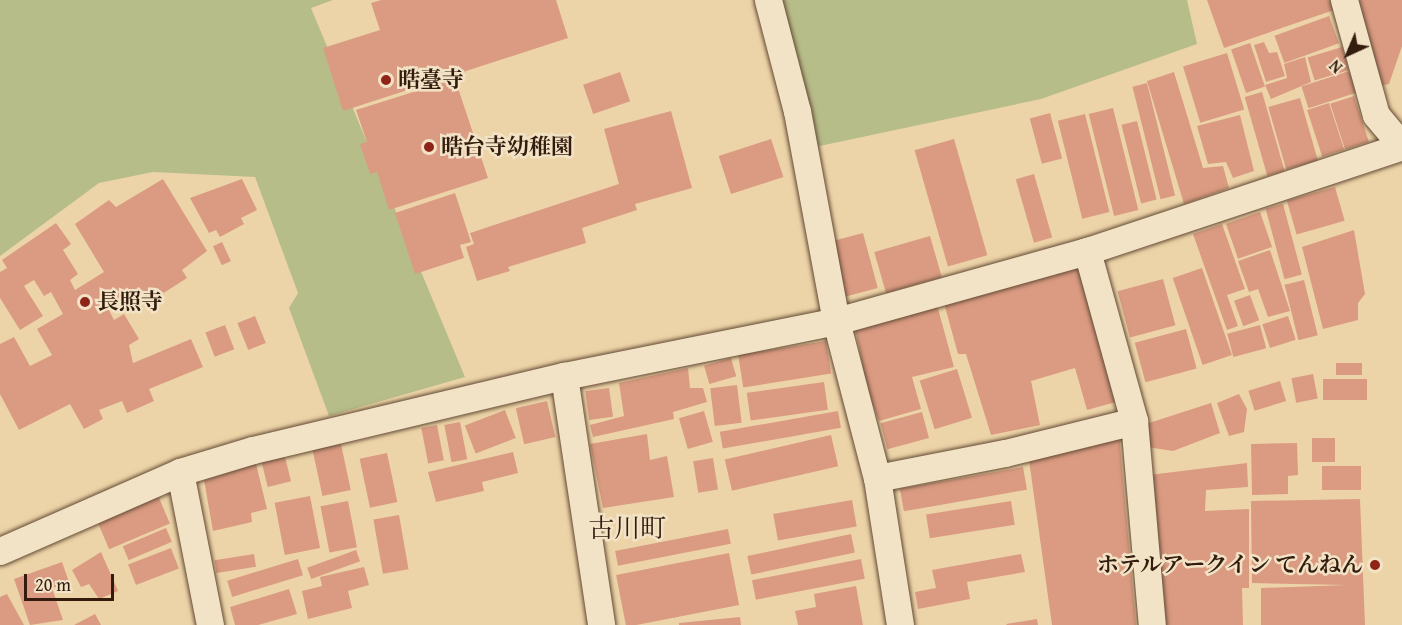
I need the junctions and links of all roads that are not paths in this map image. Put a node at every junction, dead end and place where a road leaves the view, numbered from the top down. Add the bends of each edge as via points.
1 (768, 0) edge
2 (1344, 0) edge
3 (1402, 146) edge
4 (1087, 251) junction
5 (836, 321) junction
6 (564, 376) junction
7 (1134, 421) junction
8 (180, 472) junction
9 (877, 478) junction
10 (0, 551) edge
11 (210, 625) edge
12 (601, 625) edge
13 (900, 625) edge
14 (1152, 625) edge

1 - 5 street via 796,111
2 - 3 street via 1376,116
3 - 4 street
4 - 5 street
4 - 7 street
5 - 6 street
5 - 9 street
6 - 8 street via 253,450
6 - 12 street
7 - 9 street via 1005,453
7 - 14 street
8 - 10 street
8 - 11 street
9 - 13 street

